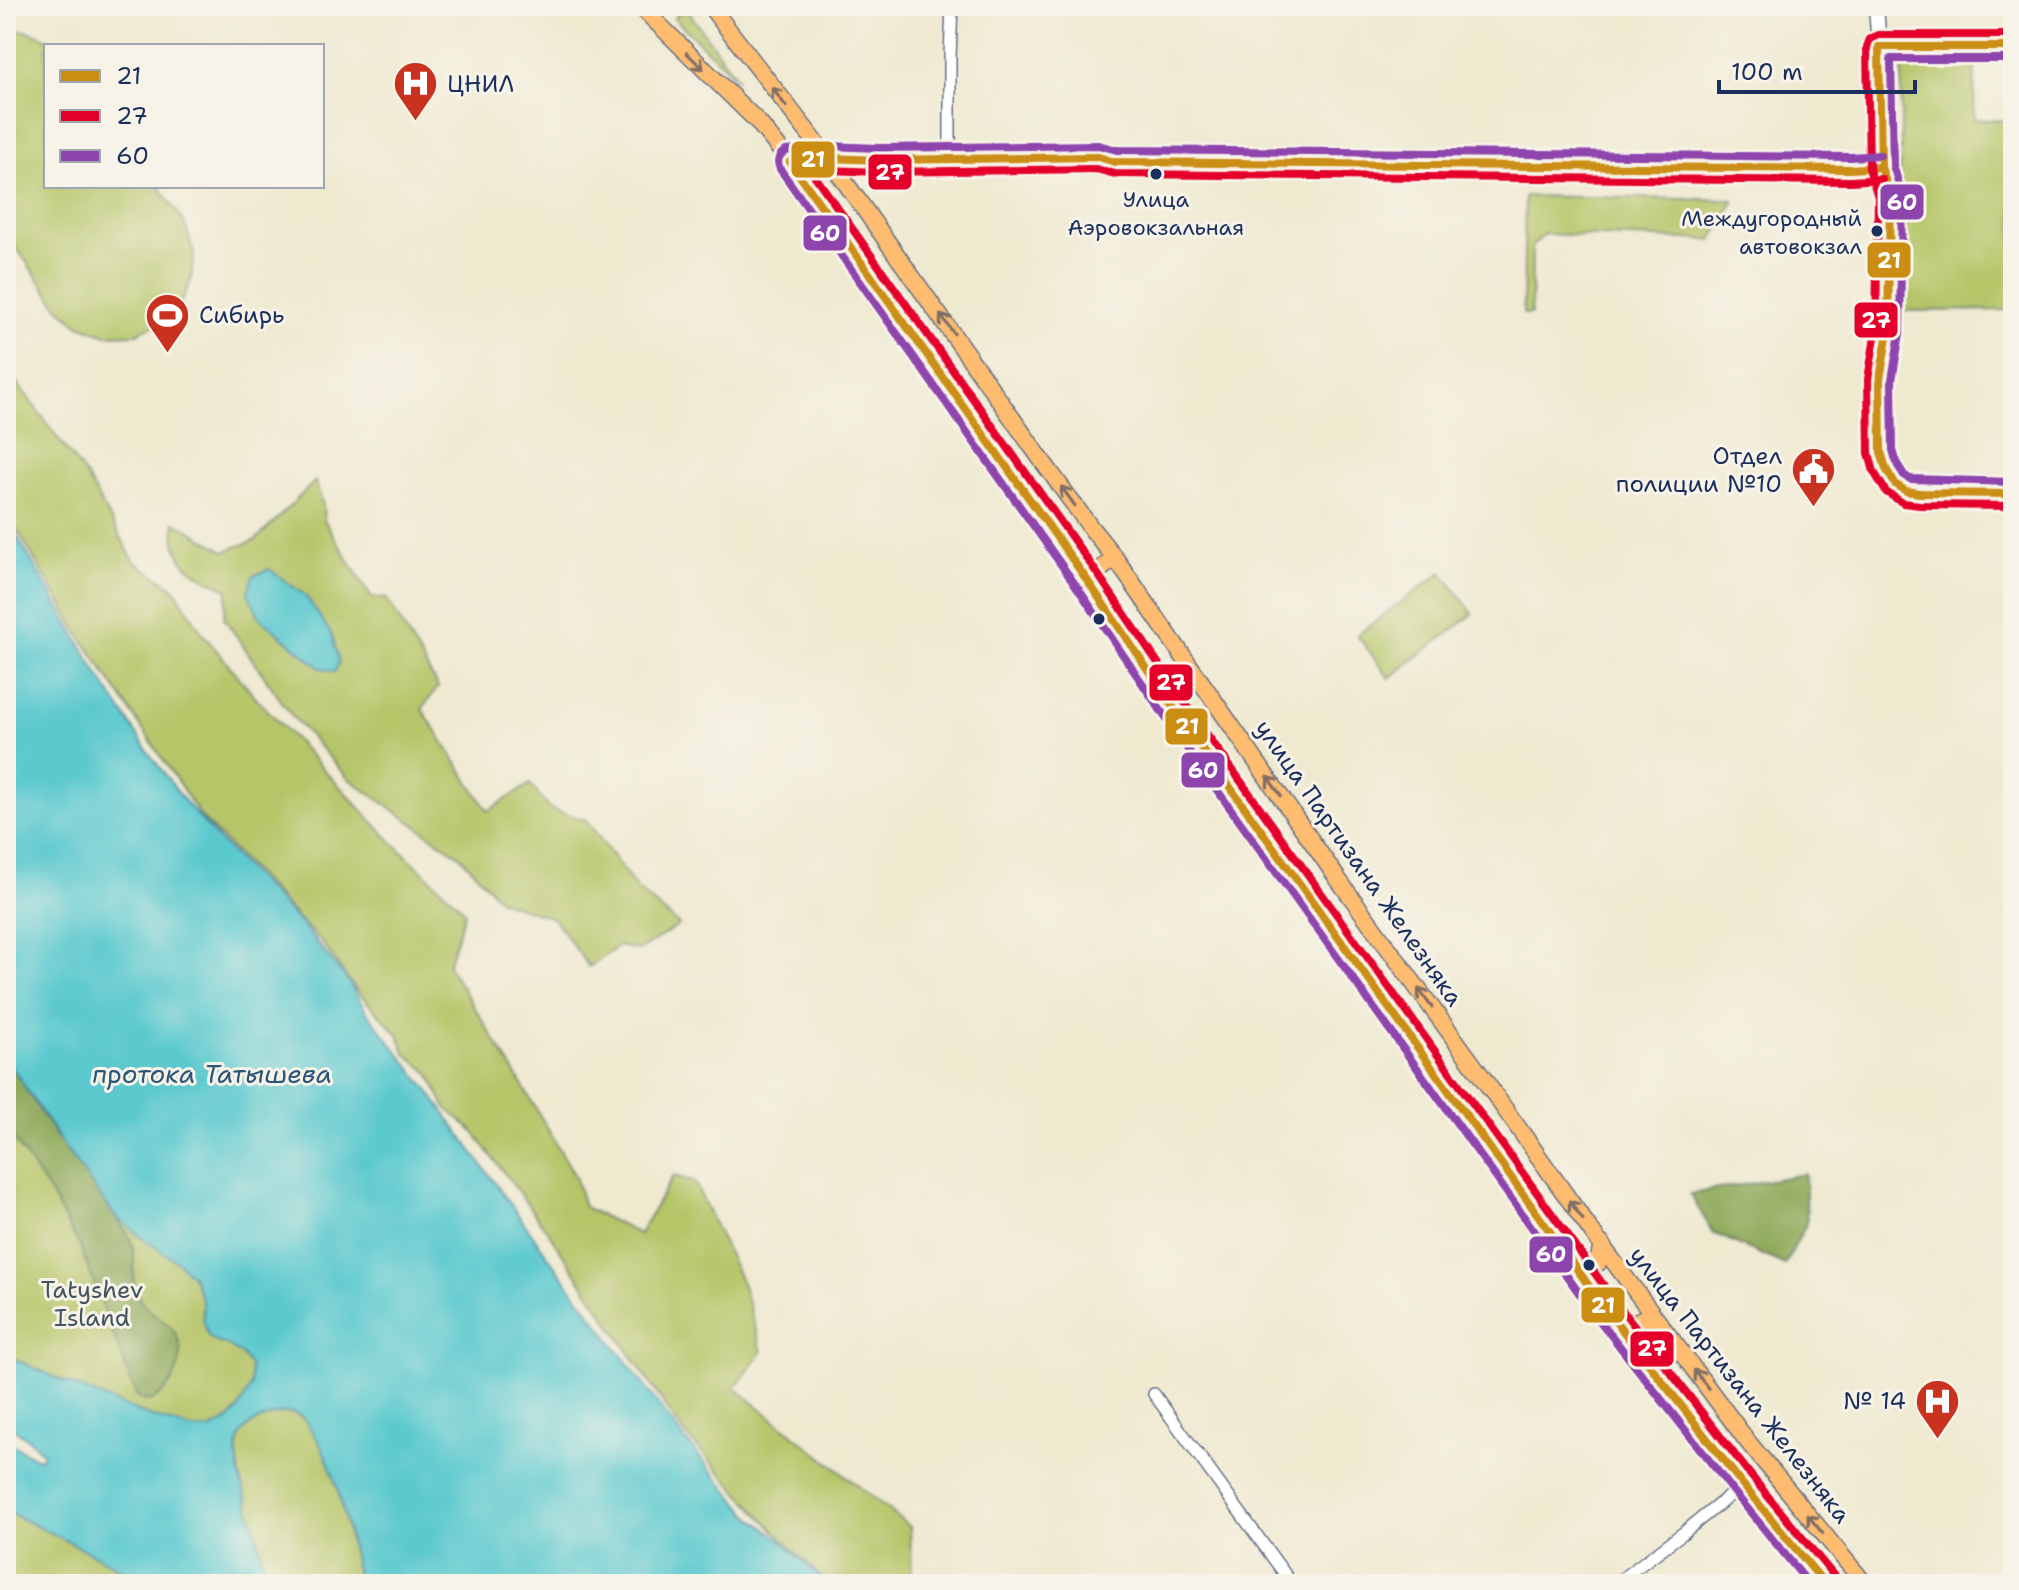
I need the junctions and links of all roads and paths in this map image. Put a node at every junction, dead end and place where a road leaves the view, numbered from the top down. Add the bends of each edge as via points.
1 (640, 6) edge
2 (710, 6) edge
3 (952, 6) edge
4 (1876, 6) edge
5 (1879, 47) junction
6 (2013, 47) edge
7 (828, 158) junction
8 (950, 159) junction
9 (790, 162) junction
10 (1881, 167) junction
11 (2013, 494) edge
12 (1115, 558) junction
13 (1087, 580) junction
14 (1602, 1244) junction
15 (1576, 1269) junction
16 (1654, 1318) junction
17 (1628, 1341) junction
18 (1154, 1394) dead end
19 (1743, 1485) junction
20 (1292, 1584) edge
21 (1615, 1584) edge
22 (1825, 1584) edge
23 (1865, 1584) edge

1 -> 9 main road via 758,122
7 -> 2 main road, улица Партизана Железняка
3 - 8 street
4 - 5 street
5 - 6 street
5 - 10 street
7 - 8 street
7 - 9 street
12 -> 7 main road, улица Партизана Железняка
8 - 10 street
9 - 13 main road
10 - 11 street via 1890,195 1888,332 1880,379 1886,469 1906,491
12 - 13 main road
14 -> 12 main road, улица Партизана Железняка via 1335,875
13 - 15 main road
14 - 15 main road via 1598,1263
14 - 16 main road, улица Партизана Железняка
15 - 17 main road
16 - 17 main road via 1640,1319
23 -> 16 main road, улица Партизана Железняка
17 - 19 main road
18 - 20 street
19 - 21 street
19 - 22 main road

